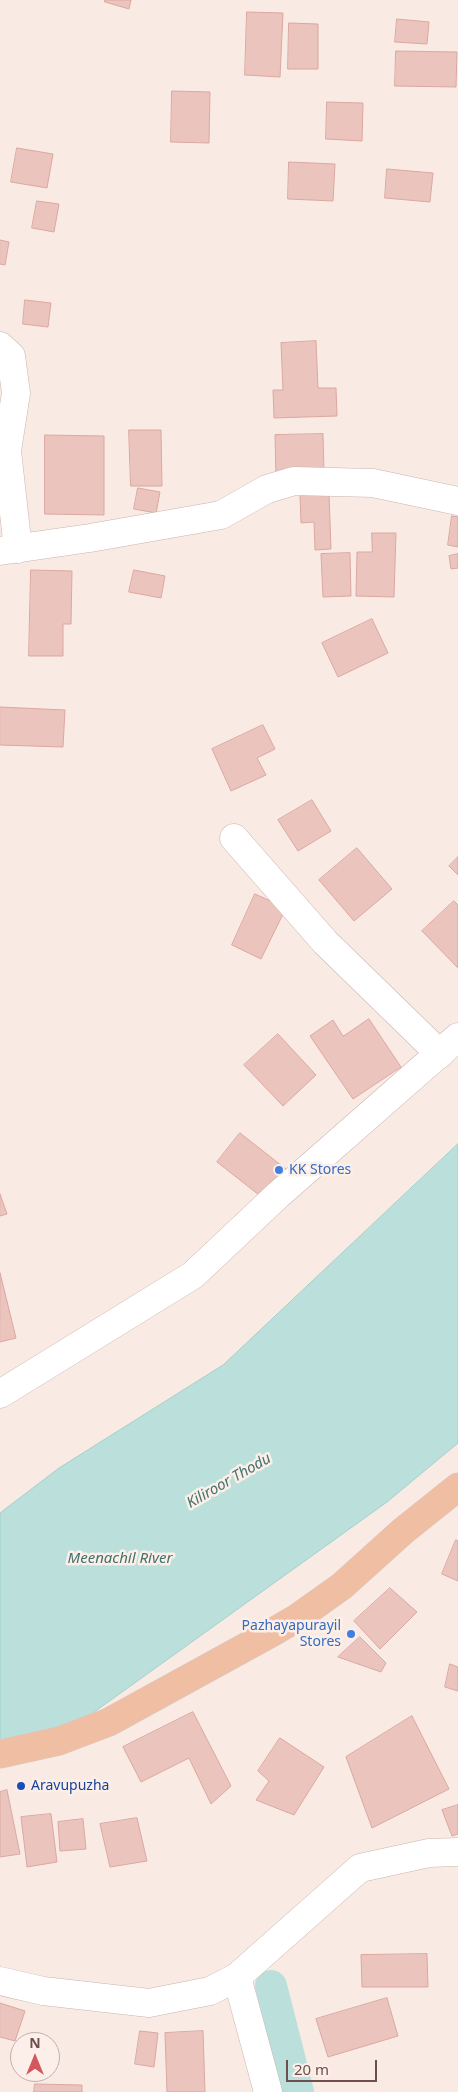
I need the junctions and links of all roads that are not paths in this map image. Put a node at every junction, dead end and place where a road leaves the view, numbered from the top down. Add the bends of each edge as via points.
1 (0, 346) edge
2 (458, 501) edge
3 (9, 550) edge
4 (234, 838) dead end
5 (449, 1046) edge
6 (0, 1394) edge
7 (458, 1488) edge
8 (0, 1754) edge
9 (458, 1852) edge
10 (237, 1977) junction
11 (0, 1981) edge
12 (268, 2092) edge

1 - 3 street via 11,356 16,393 7,452
2 - 3 street via 373,483 294,481 267,490 221,515
4 - 5 street via 325,942
5 - 6 street via 278,1195 192,1275
7 - 8 main road via 403,1531 342,1586 273,1632 108,1722 59,1741
9 - 10 street via 430,1853 360,1868
10 - 11 street via 210,1991 149,2003 43,1991
10 - 12 street

